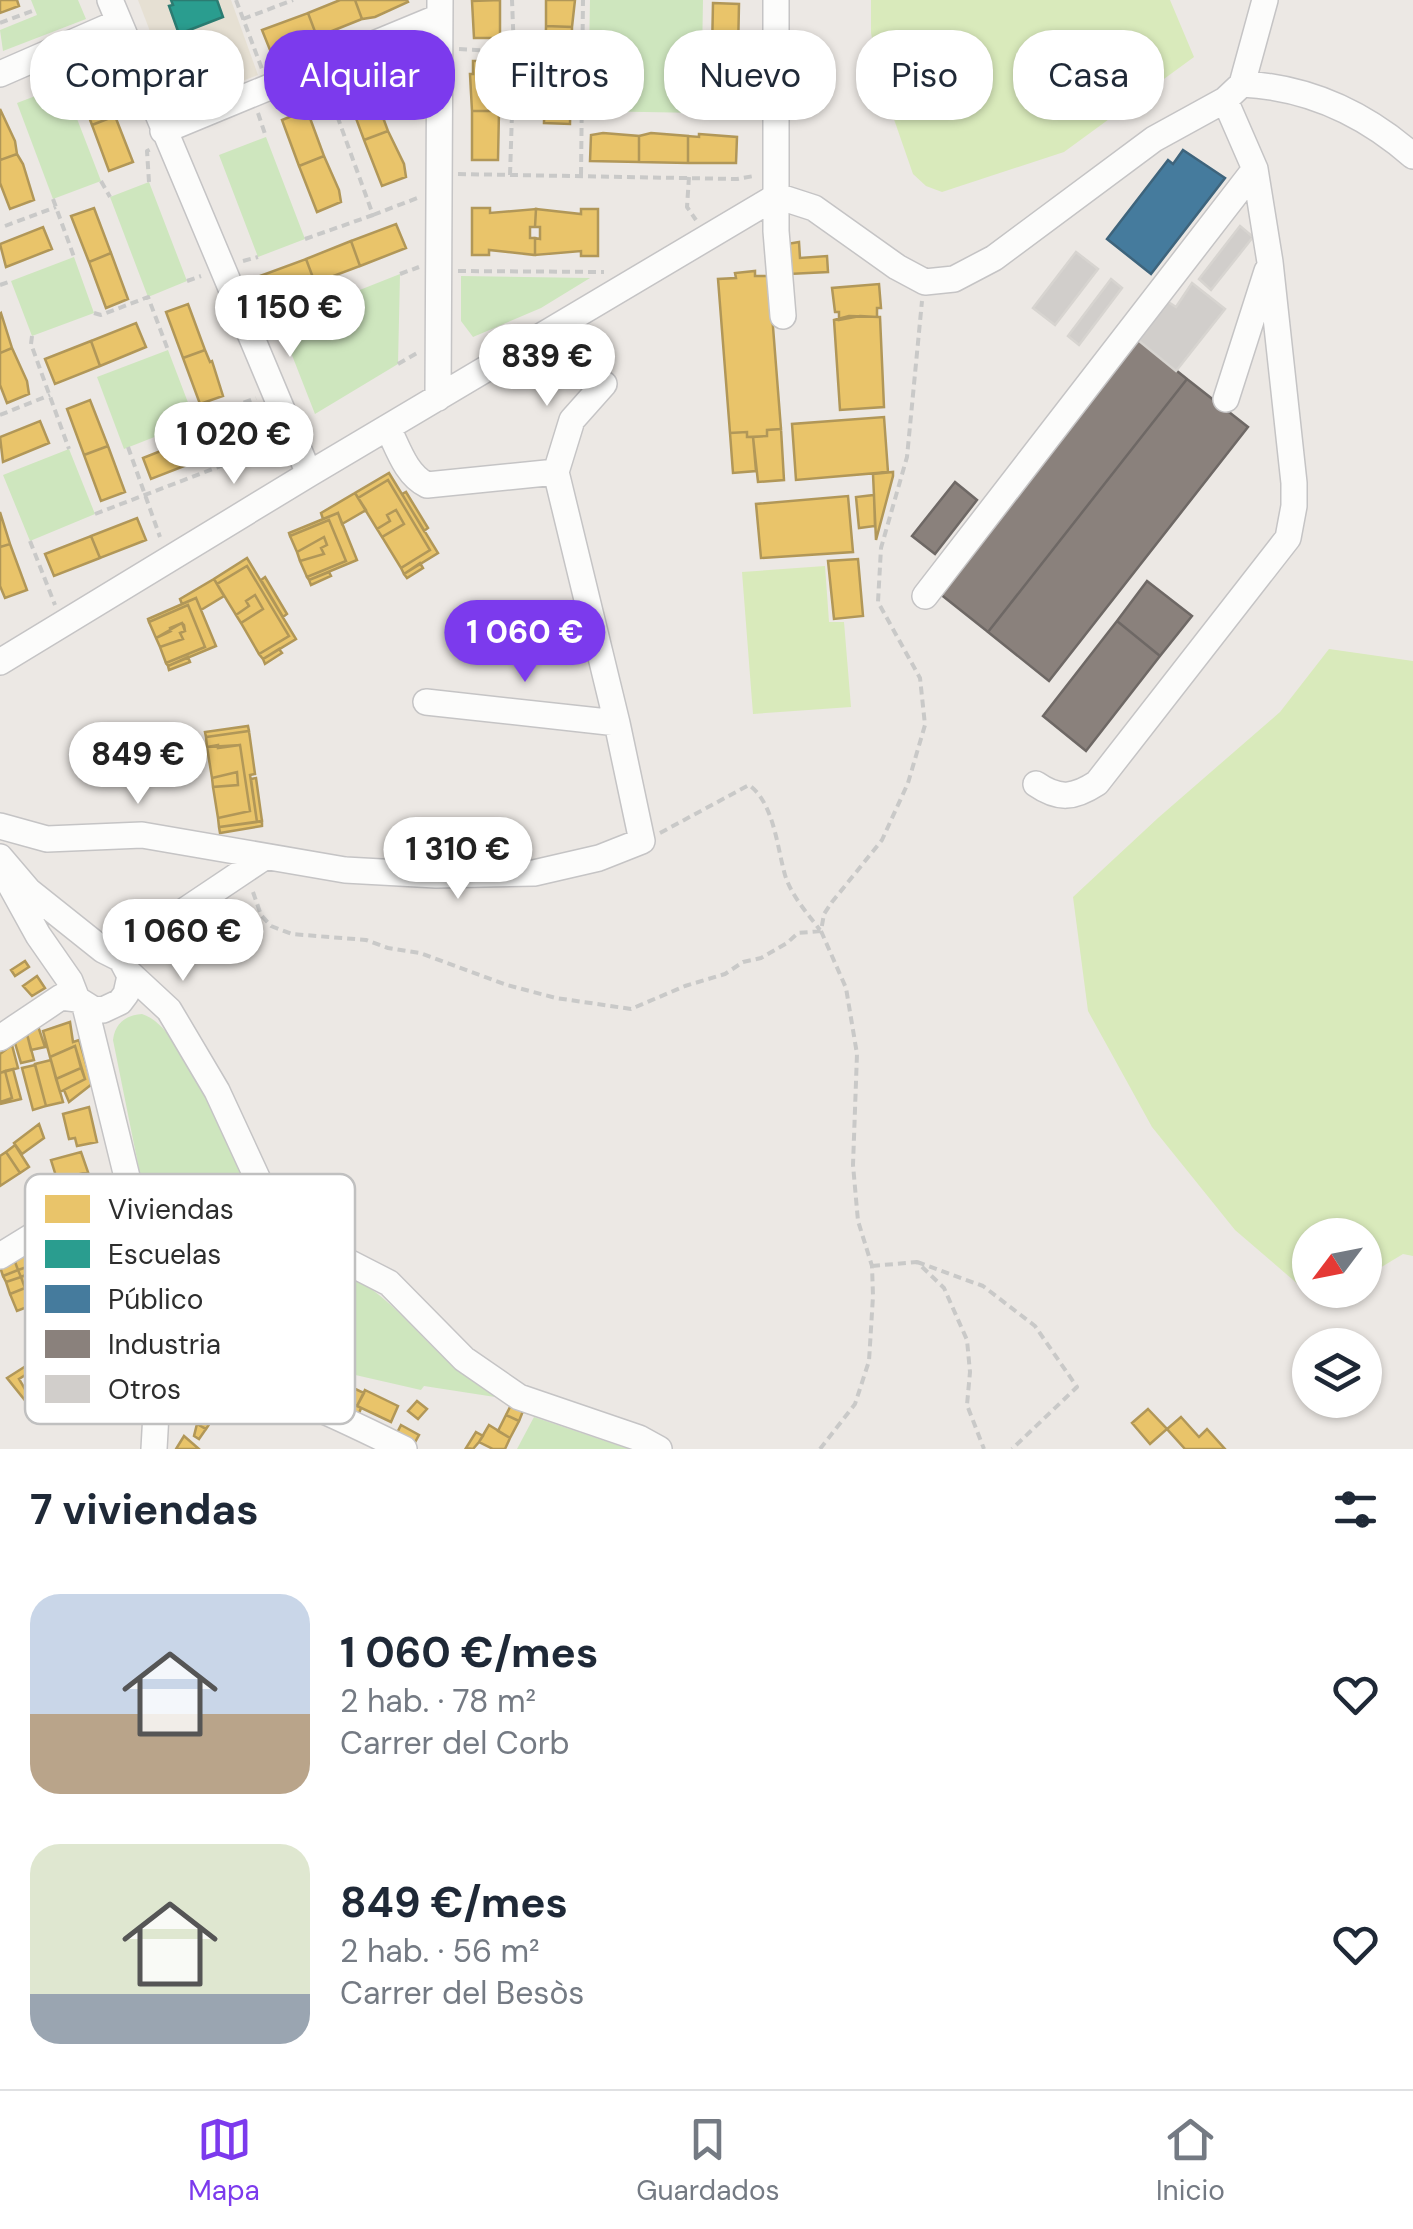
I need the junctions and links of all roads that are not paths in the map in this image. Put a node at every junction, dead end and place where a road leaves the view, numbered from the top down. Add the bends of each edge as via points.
1 (776, 0) edge
2 (1265, 0) edge
3 (440, 9) edge
4 (114, 11) edge
5 (0, 74) edge
6 (1234, 92) junction
7 (163, 131) junction
8 (1413, 156) edge
9 (1255, 170) junction
10 (777, 184) junction
11 (1270, 262) junction
12 (783, 316) dead end
13 (604, 384) dead end
14 (438, 398) junction
15 (1226, 399) dead end
16 (388, 428) junction
17 (556, 472) junction
18 (309, 474) junction
19 (926, 596) dead end
20 (2, 656) edge
21 (426, 702) dead end
22 (617, 723) junction
23 (1036, 784) dead end
24 (0, 826) edge
25 (0, 857) edge
26 (263, 858) junction
27 (0, 866) edge
28 (116, 960) junction
29 (77, 995) junction
30 (116, 1005) junction
31 (0, 1038) edge
32 (184, 1039) junction
33 (106, 1086) junction
34 (126, 1174) edge
35 (255, 1174) edge
36 (25, 1241) edge
37 (0, 1256) edge
38 (355, 1265) edge
39 (155, 1424) edge
40 (353, 1424) edge
41 (154, 1449) edge
42 (404, 1449) edge
43 (658, 1449) edge

1 - 10 street
2 - 6 street
3 - 7 street
3 - 14 street
4 - 5 street
4 - 7 street
6 - 8 street via 1293,89 1383,130
6 - 9 street
6 - 10 street via 954,279 925,282 896,267
7 - 18 street
9 - 11 street
9 - 19 street
10 - 12 street
10 - 14 street
11 - 15 street
11 - 23 street via 1294,483 1288,538 1097,783 1069,797
13 - 17 street via 572,420
14 - 16 street
16 - 17 street via 406,465 427,485
16 - 18 street
17 - 22 street
18 - 20 street
21 - 22 street
22 - 26 street via 642,840 599,858 534,873 372,872
24 - 26 street via 60,840 142,834
25 - 28 street via 29,891
26 - 28 street
27 - 29 street
28 - 29 street via 93,951 76,962
28 - 30 street via 129,985
28 - 32 street via 169,1010
29 - 30 street via 103,1010
29 - 31 street via 62,997
29 - 33 street
30 - 32 street via 158,1010
30 - 33 street via 102,1042
32 - 35 street via 217,1090
33 - 34 street
36 - 37 street
38 - 43 street via 390,1283 464,1359 518,1397
39 - 41 street
40 - 42 street

